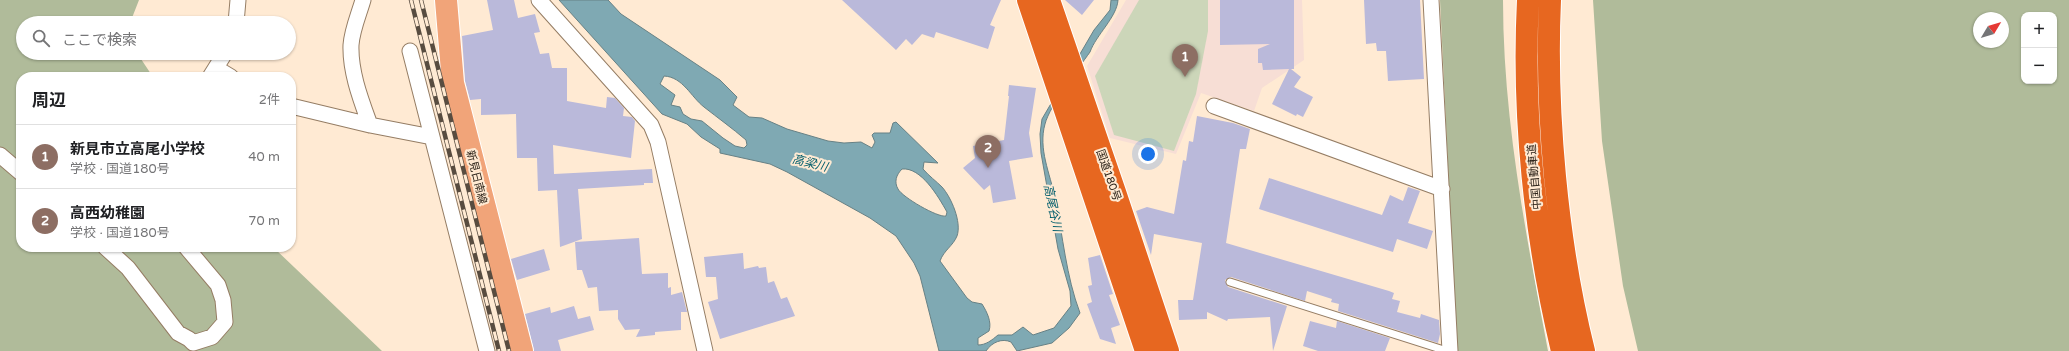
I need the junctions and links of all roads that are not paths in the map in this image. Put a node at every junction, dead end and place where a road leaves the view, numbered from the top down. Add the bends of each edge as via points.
1 (238, 0) edge
2 (363, 0) edge
3 (446, 0) edge
4 (539, 0) edge
5 (1028, 0) edge
6 (1049, 0) edge
7 (1430, 0) edge
8 (1513, 0) edge
9 (1528, 0) edge
10 (1550, 0) edge
11 (237, 16) edge
12 (410, 51) dead end
13 (221, 60) edge
14 (214, 72) edge
15 (1214, 106) dead end
16 (296, 107) edge
17 (370, 126) junction
18 (432, 137) junction
19 (0, 155) edge
20 (16, 169) edge
21 (1533, 188) junction
22 (1442, 189) junction
23 (110, 252) edge
24 (190, 252) edge
25 (1230, 282) dead end
26 (487, 351) edge
27 (522, 351) edge
28 (705, 351) edge
29 (1146, 351) edge
30 (1168, 351) edge
31 (1449, 351) edge
32 (1562, 351) edge
33 (1584, 351) edge

1 - 11 street
2 - 17 street via 351,44 358,91
3 - 27 main road, 新見日南線 via 453,83
4 - 28 street via 651,125 659,148
5 - 29 highway, 国道180号
6 - 30 highway, 国道180号
7 - 22 street
8 - 21 highway via 1516,66
9 - 21 highway, 中国自動車道 via 1528,97
10 - 33 highway, 中国自動車道 via 1550,100 1556,182 1566,258
12 - 18 street
13 - 14 street
15 - 22 street
16 - 17 street
17 - 18 street
18 - 26 street
19 - 20 street
21 - 32 highway, 中国自動車道 via 1544,265
22 - 31 street
23 - 24 street via 128,268 178,333 193,343 212,337 225,322 218,285
25 - 31 lane

